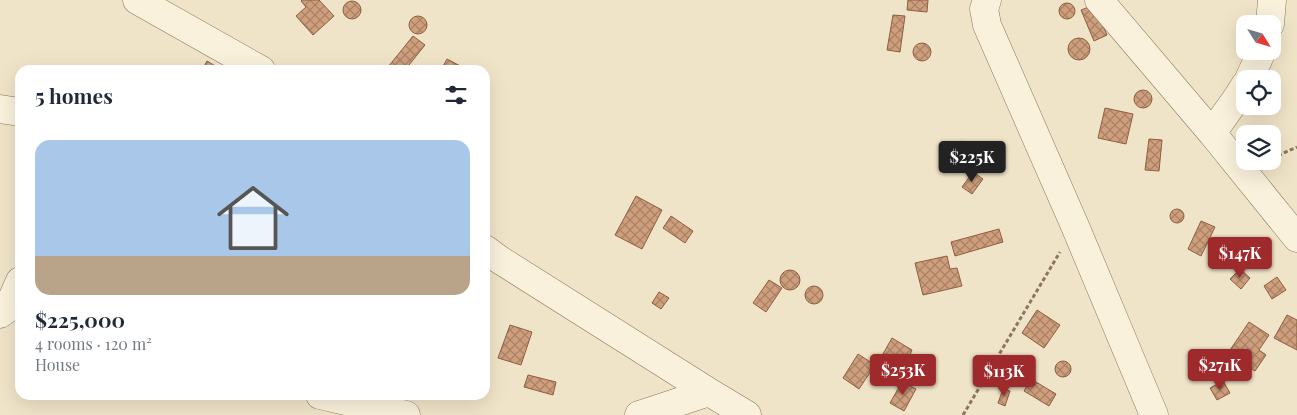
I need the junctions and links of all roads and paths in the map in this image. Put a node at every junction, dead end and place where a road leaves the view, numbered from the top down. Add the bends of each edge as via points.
1 (987, 0) edge
2 (1099, 0) edge
3 (1272, 0) edge
4 (151, 4) edge
5 (1271, 15) edge
6 (253, 65) edge
7 (1236, 99) edge
8 (0, 109) edge
9 (15, 111) edge
10 (1212, 133) junction
11 (1297, 147) edge
12 (1281, 154) edge
13 (1075, 226) junction
14 (1297, 238) edge
15 (490, 253) edge
16 (15, 292) edge
17 (0, 314) edge
18 (709, 392) junction
19 (342, 400) edge
20 (406, 415) edge
21 (639, 415) edge
22 (747, 415) edge
23 (963, 415) edge
24 (1154, 415) edge

1 - 13 street via 984,9 987,25
2 - 10 street
3 - 5 street
4 - 6 street
7 - 10 street
8 - 9 street
10 - 14 street
11 - 12 path
13 - 23 path
13 - 24 street
15 - 18 street
16 - 17 street via 8,308
18 - 21 street
18 - 22 street
19 - 20 street

